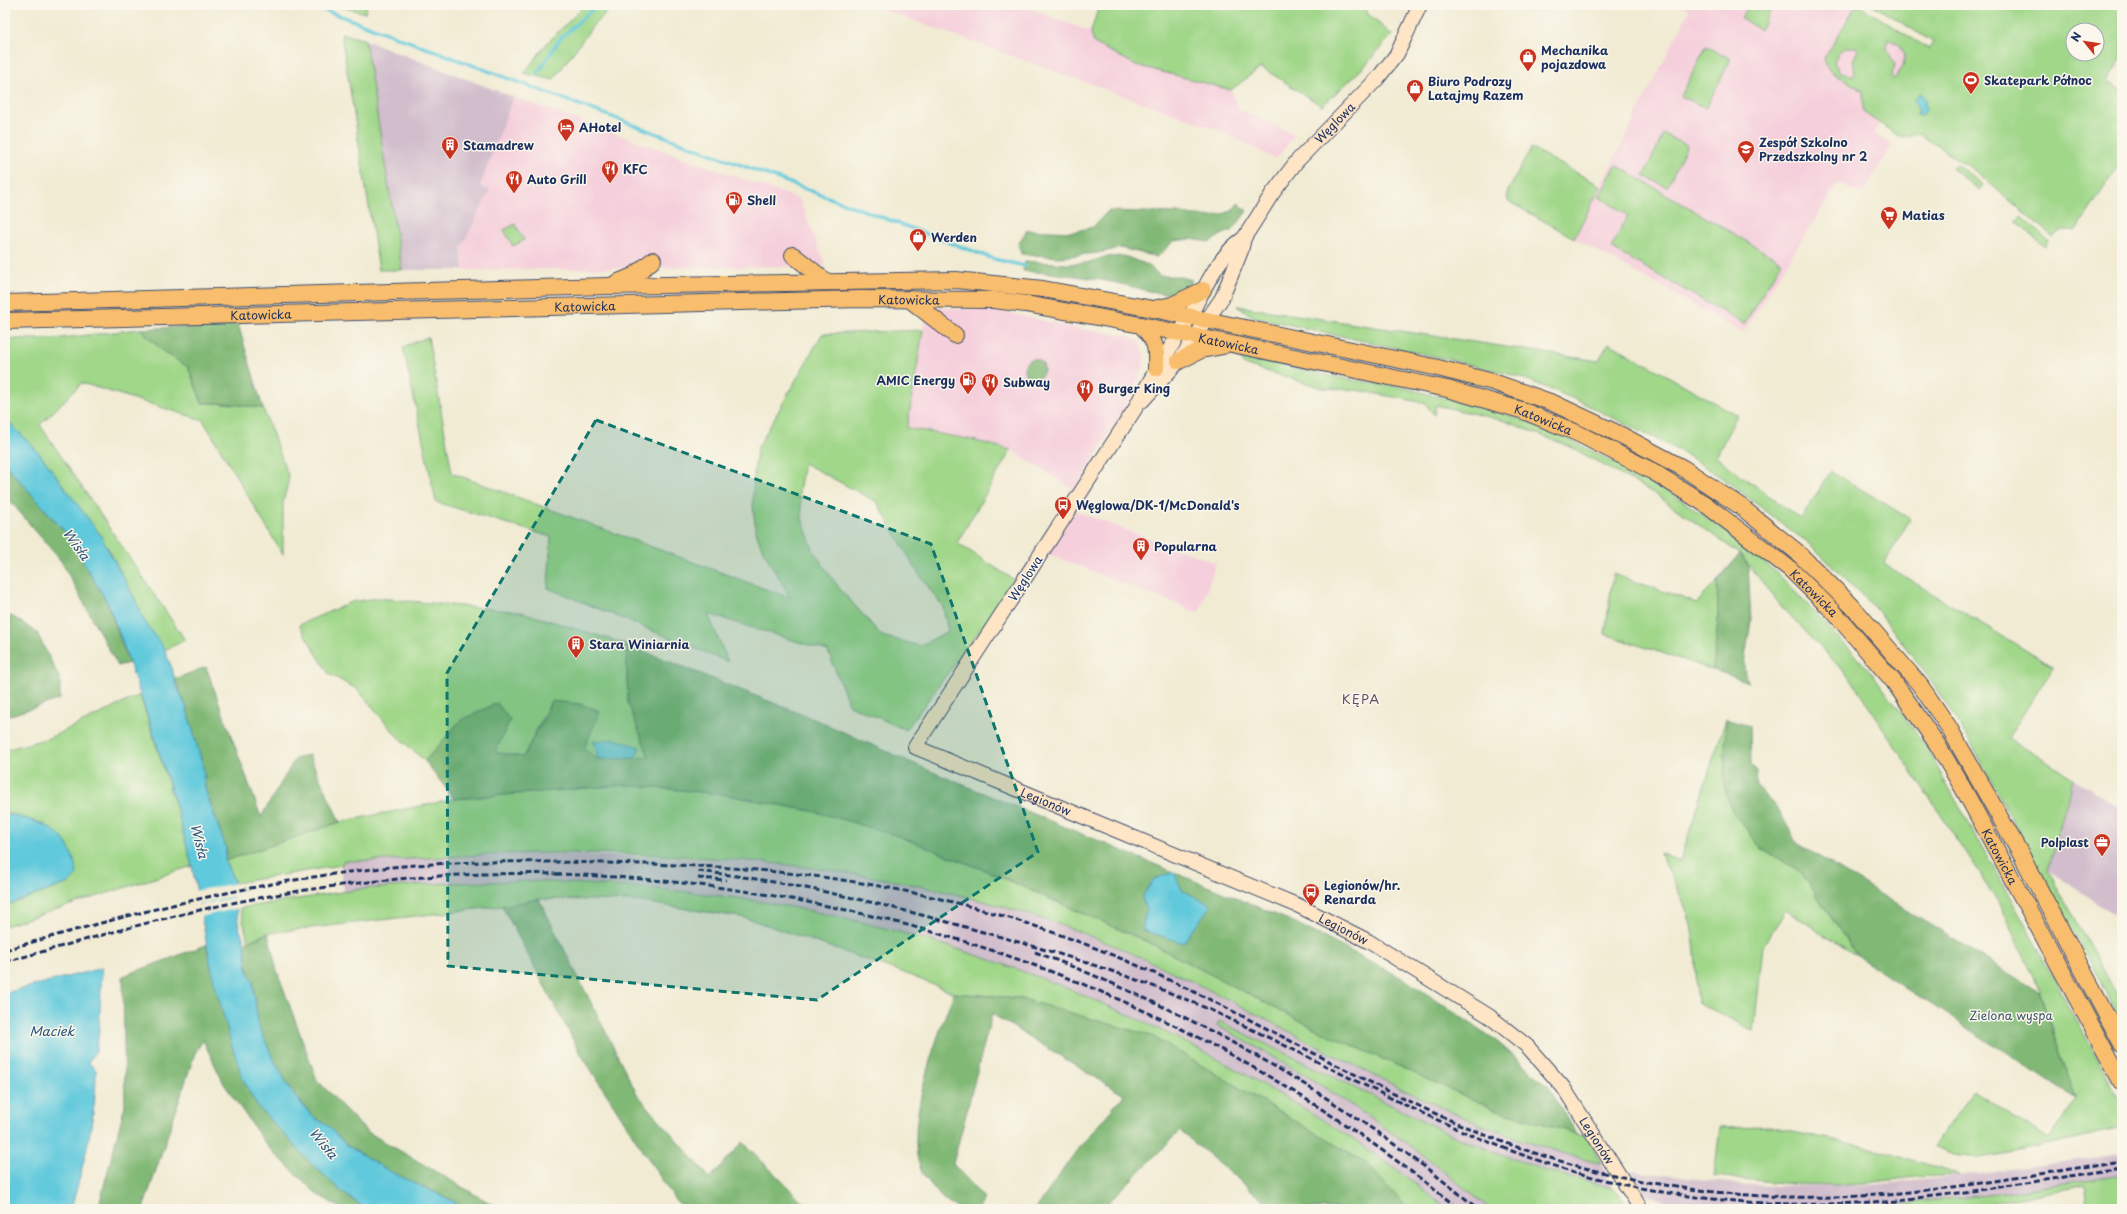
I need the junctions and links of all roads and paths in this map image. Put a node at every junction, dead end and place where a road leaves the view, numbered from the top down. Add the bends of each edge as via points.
1 (1420, 5) edge
2 (1244, 238) junction
3 (793, 256) dead end
4 (653, 260) dead end
5 (827, 282) junction
6 (608, 286) junction
7 (1203, 290) junction
8 (909, 298) junction
9 (5, 303) edge
10 (1153, 308) junction
11 (1189, 316) junction
12 (1208, 320) junction
13 (8, 321) edge
14 (1141, 325) junction
15 (1179, 333) junction
16 (955, 334) dead end
17 (1197, 337) junction
18 (1235, 345) junction
19 (1180, 361) junction
20 (1156, 368) junction
21 (1135, 409) junction
22 (915, 747) joint
23 (2122, 1044) edge
24 (2122, 1082) edge
25 (1641, 1209) edge

1 - 2 street, Węglowa via 1397,54 1297,161
2 - 7 street, Węglowa via 1232,246
2 - 12 street, Węglowa via 1222,298
3 - 5 main road
4 - 6 main road via 635,275
5 - 6 main road, Katowicka
5 - 10 main road, Katowicka via 956,280 1042,289
6 - 9 main road, Katowicka
7 - 10 main road via 1172,305
7 - 11 street, Węglowa
8 - 13 main road, Katowicka
8 - 14 main road, Katowicka via 994,300
8 - 16 main road
10 - 11 main road, Katowicka
11 - 12 main road, Katowicka
11 - 15 street, Węglowa
12 - 17 street, Węglowa
12 - 23 main road, Katowicka via 1493,382 1553,403 1623,436 1683,468 1740,506 1796,551 1852,606 1920,685 1981,782
14 - 15 main road, Katowicka
14 - 20 main road via 1153,337 1157,351
15 - 17 main road, Katowicka
15 - 20 street, Węglowa
17 - 18 main road, Katowicka
17 - 19 street, Węglowa
18 - 19 main road via 1201,350
18 - 24 main road, Katowicka via 1446,389 1521,410 1577,433 1652,471 1705,504 1790,570 1833,611 1894,682 1937,744 2016,884
19 - 21 street, Węglowa
20 - 21 street, Węglowa
21 - 22 street, Węglowa
22 - 25 street, Legionów via 1299,906 1368,941 1489,1016 1527,1046 1563,1088

